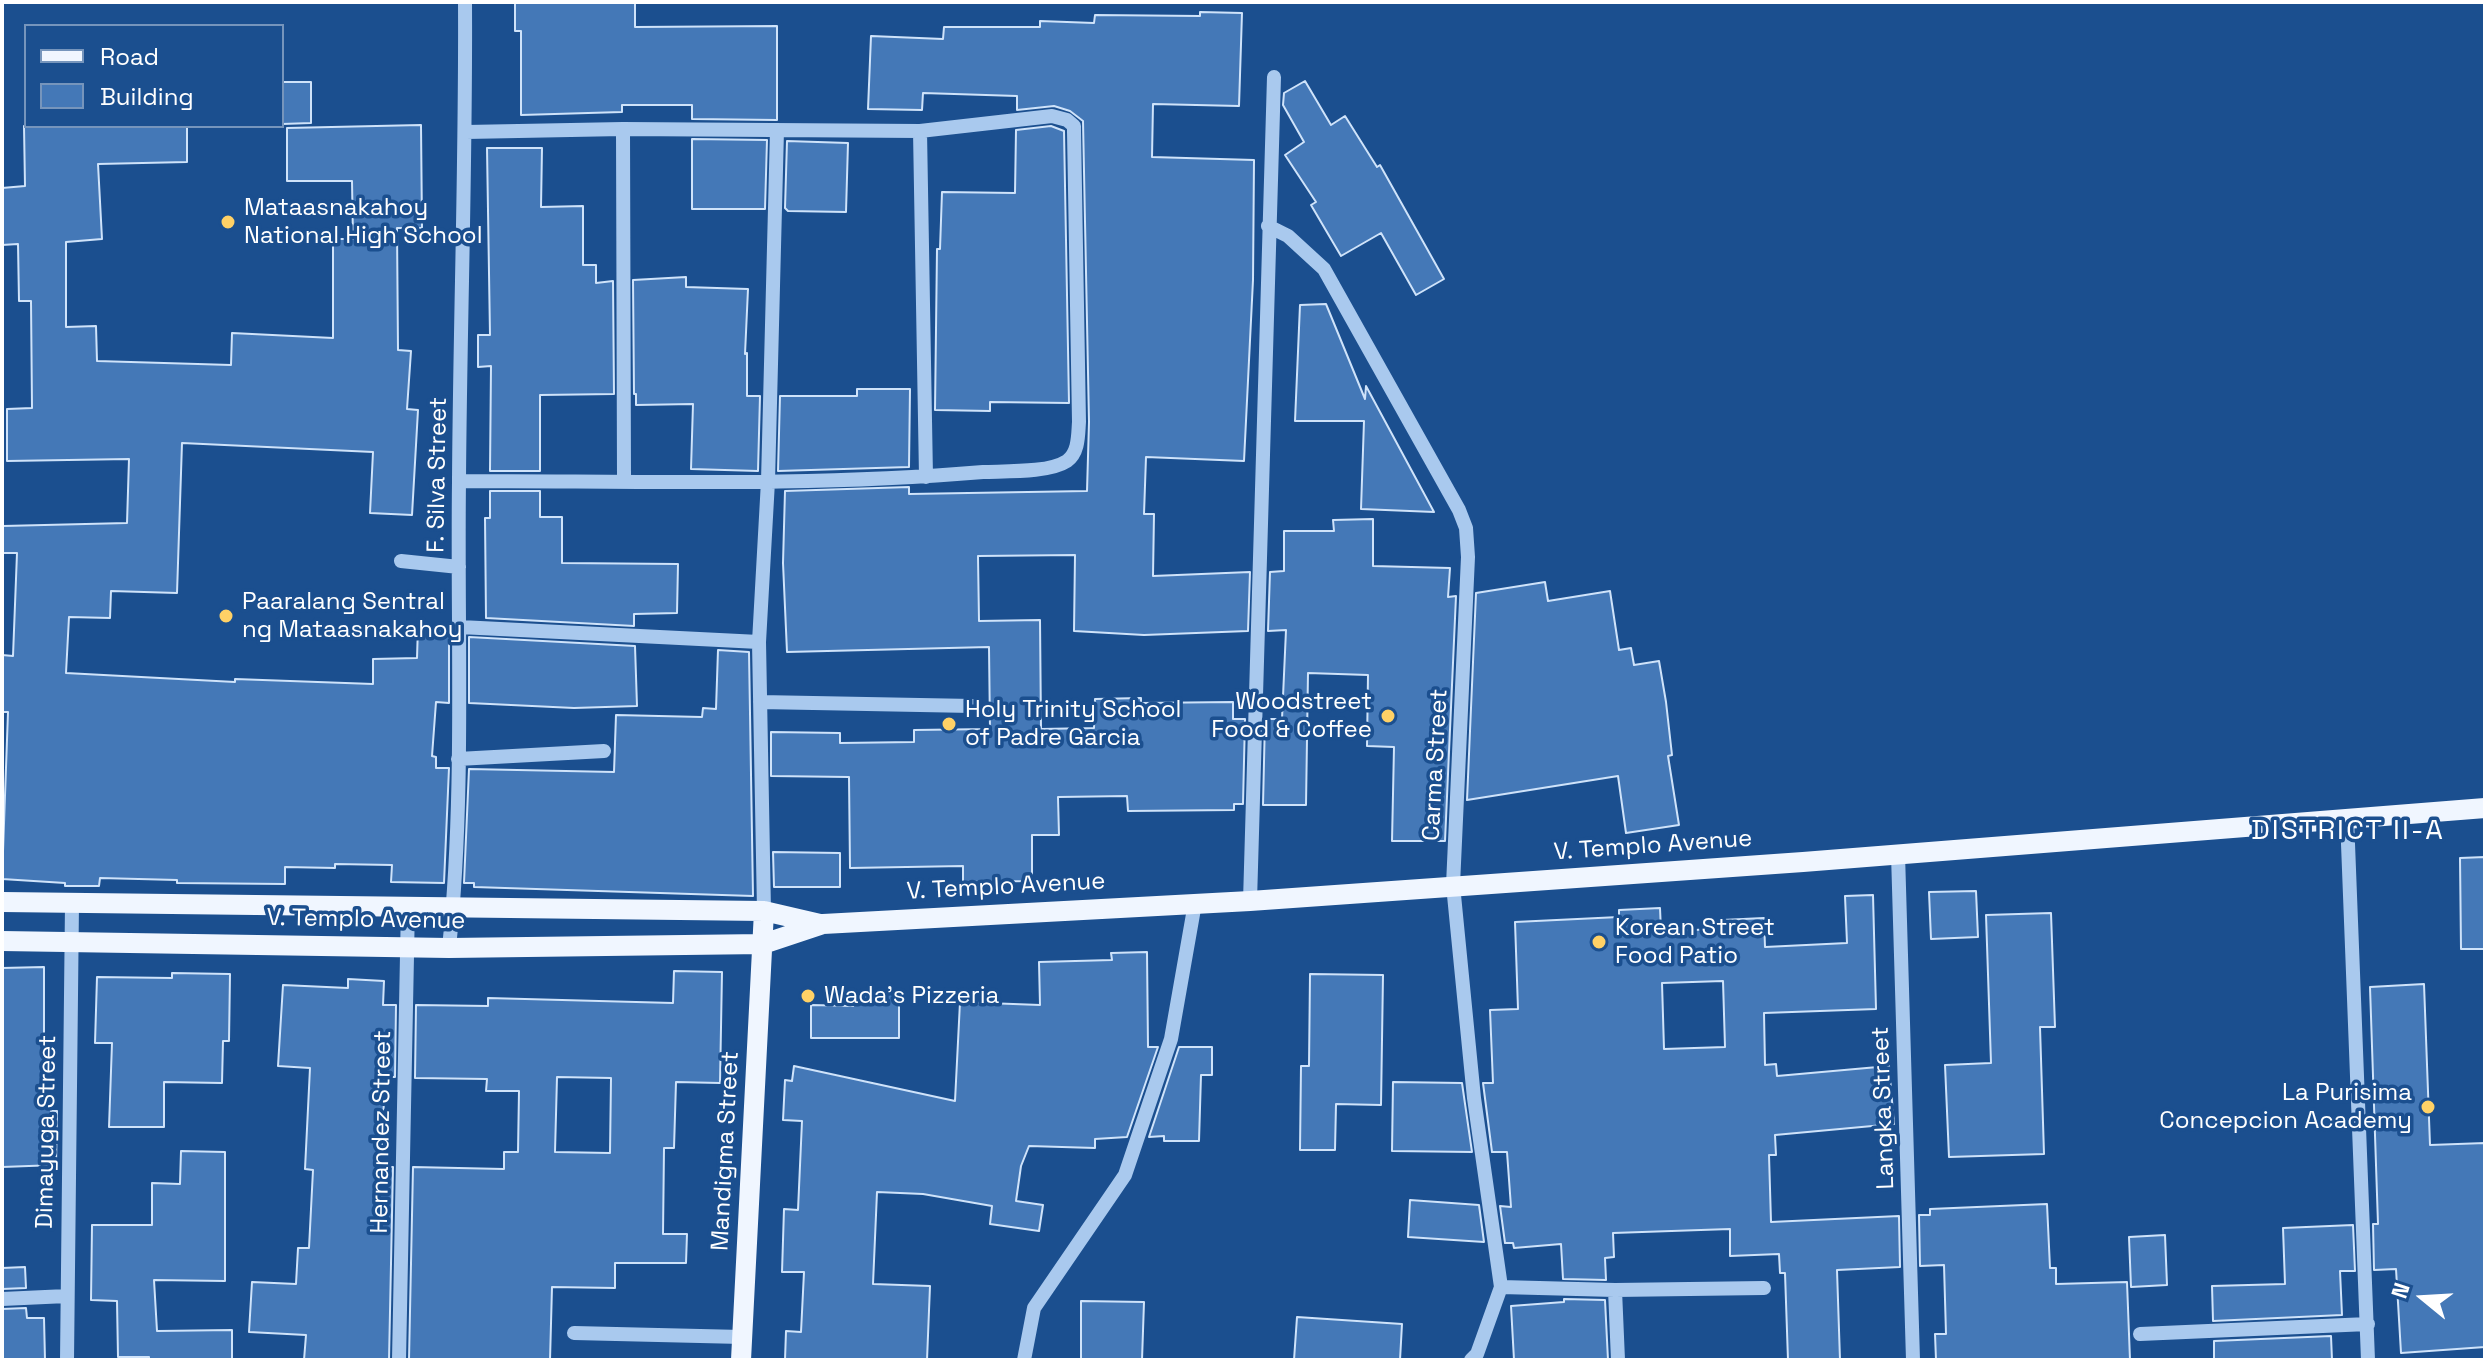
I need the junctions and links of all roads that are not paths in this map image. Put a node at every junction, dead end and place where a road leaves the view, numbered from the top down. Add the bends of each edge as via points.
1 (465, 2) edge
2 (1274, 77) dead end
3 (623, 129) junction
4 (777, 130) junction
5 (920, 131) junction
6 (466, 132) junction
7 (1268, 226) junction
8 (926, 477) junction
9 (459, 481) junction
10 (624, 481) junction
11 (768, 481) junction
12 (401, 561) dead end
13 (459, 567) junction
14 (460, 627) junction
15 (759, 642) junction
16 (760, 702) junction
17 (973, 706) dead end
18 (604, 751) dead end
19 (458, 759) junction
20 (2485, 808) edge
21 (2347, 818) junction
22 (1898, 854) junction
23 (1453, 885) junction
24 (1250, 901) junction
25 (2, 902) edge
26 (1195, 903) junction
27 (72, 904) junction
28 (408, 905) junction
29 (454, 906) junction
30 (764, 911) junction
31 (823, 924) junction
32 (2, 941) edge
33 (71, 942) junction
34 (763, 944) junction
35 (408, 946) junction
36 (449, 948) junction
37 (1501, 1287) junction
38 (1764, 1288) dead end
39 (1615, 1290) junction
40 (67, 1296) junction
41 (2, 1299) edge
42 (2368, 1324) junction
43 (574, 1333) dead end
44 (2140, 1334) dead end
45 (742, 1337) junction
46 (67, 1360) edge
47 (399, 1360) edge
48 (741, 1360) edge
49 (1024, 1360) edge
50 (1471, 1360) edge
51 (1618, 1360) edge
52 (1913, 1360) edge
53 (2368, 1360) edge

1 - 6 street, F. Silva Street
2 - 7 street
3 - 4 street
3 - 6 street
3 - 10 street
4 - 5 street
4 - 11 street
5 - 8 street
5 - 8 street via 1052,116 1074,126 1075,154 1076,449 1068,460 1053,466
6 - 9 street, F. Silva Street
7 - 23 street, Carma Street via 1288,236 1324,269 1466,528
7 - 24 street
8 - 11 street
9 - 10 street
9 - 13 street, F. Silva Street
10 - 11 street
11 - 15 street
12 - 13 street
13 - 14 street, F. Silva Street
14 - 15 street
14 - 19 street, F. Silva Street
15 - 16 street
16 - 17 street
16 - 30 street
18 - 19 street
19 - 29 street, F. Silva Street
20 - 21 main road, V. Templo Avenue
21 - 22 main road, V. Templo Avenue
21 - 42 street
22 - 23 main road, V. Templo Avenue
22 - 52 street, Langka Street
23 - 24 main road, V. Templo Avenue
23 - 37 street, Carma Street via 1474,1098
24 - 26 main road, V. Templo Avenue
25 - 27 main road, V. Templo Avenue
26 - 31 main road, V. Templo Avenue
26 - 49 street via 1171,1039 1125,1175 1034,1308
27 - 28 main road, V. Templo Avenue
27 - 33 street, Dimayuga Street
28 - 29 main road, V. Templo Avenue
28 - 35 street, Hernandez Street
29 - 30 main road, V. Templo Avenue
29 - 36 street, F. Silva Street
30 - 31 main road, V. Templo Avenue
30 - 34 main road, Mandigma Street
31 - 34 main road, V. Templo Avenue
32 - 33 main road, V. Templo Avenue
33 - 35 main road, V. Templo Avenue
33 - 40 street, Dimayuga Street
34 - 36 main road, V. Templo Avenue
34 - 45 main road, Mandigma Street
35 - 36 main road, V. Templo Avenue
35 - 47 street, Hernandez Street
37 - 39 street
37 - 50 street, Carma Street
38 - 39 street
39 - 51 street
40 - 41 street
40 - 46 street, Dimayuga Street
42 - 44 street
42 - 53 street
43 - 45 street
45 - 48 main road, Mandigma Street

